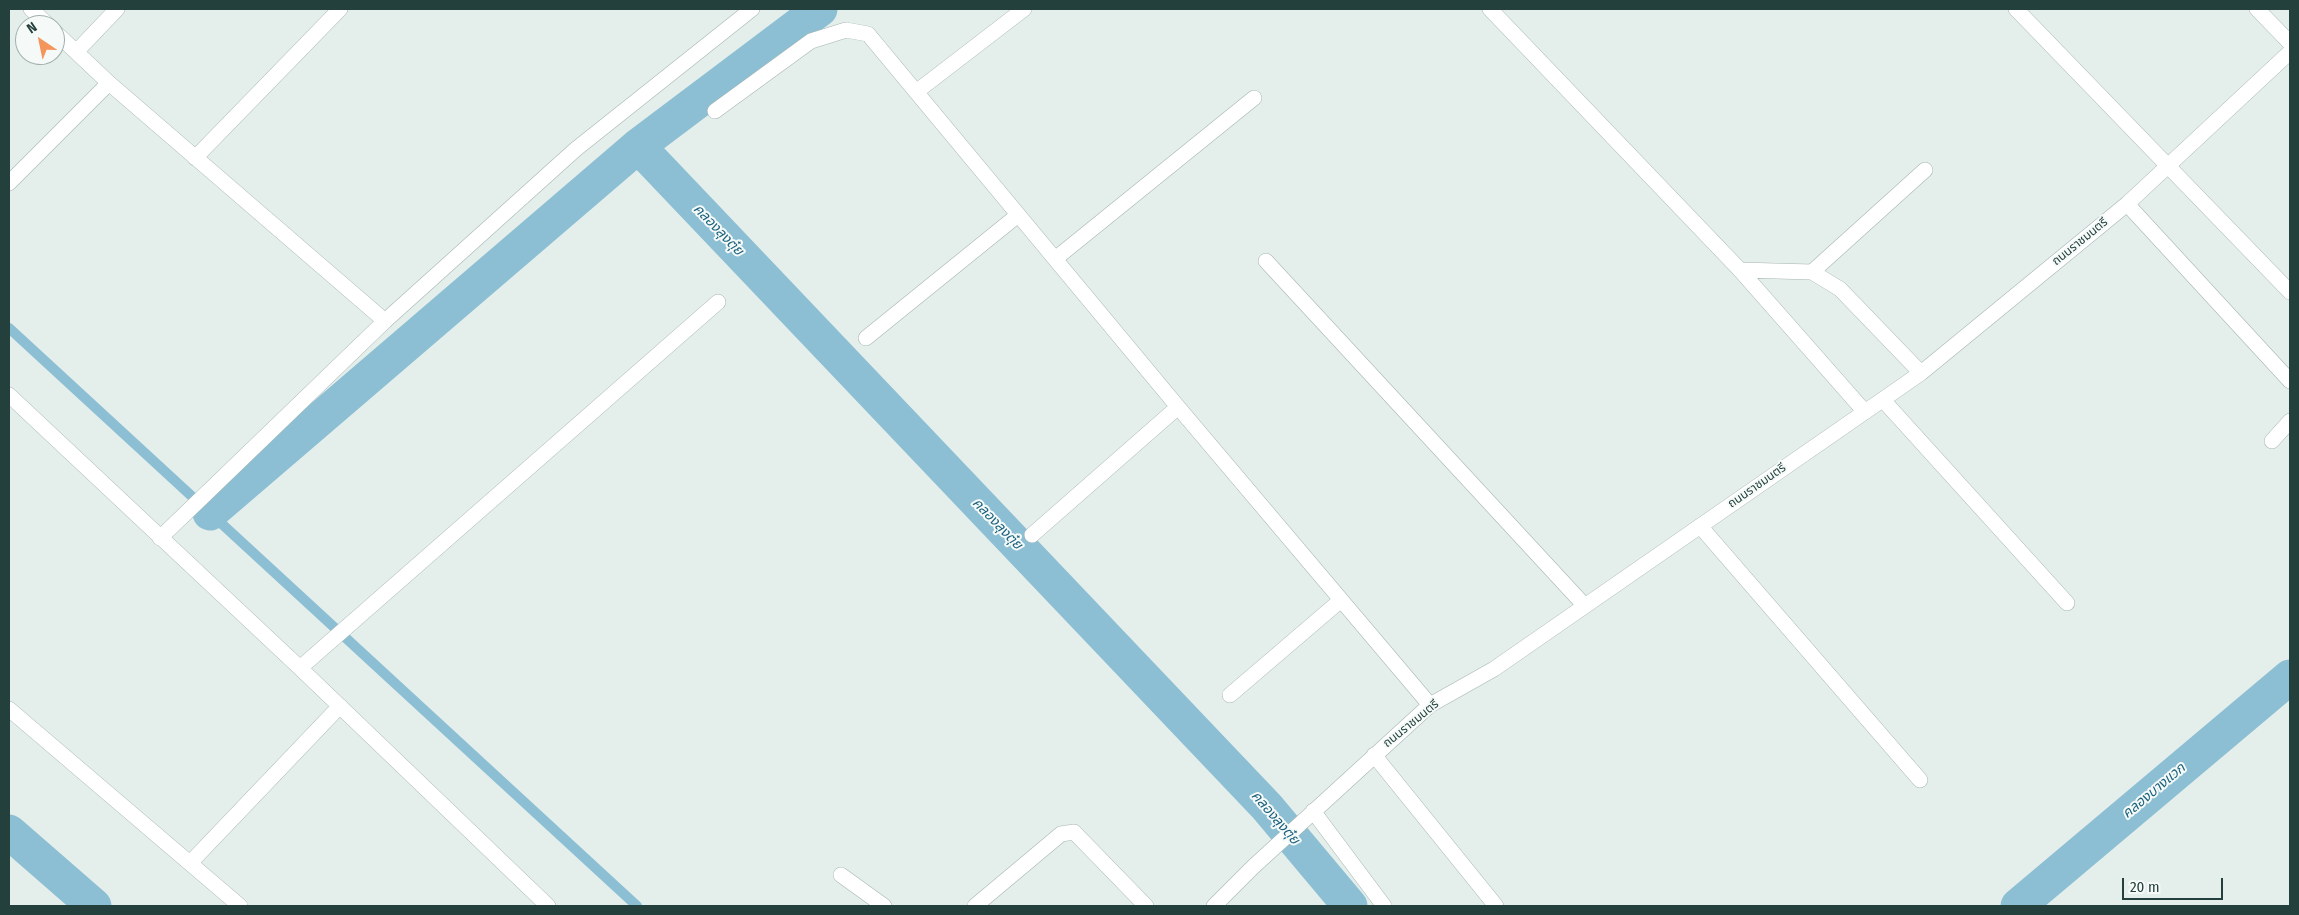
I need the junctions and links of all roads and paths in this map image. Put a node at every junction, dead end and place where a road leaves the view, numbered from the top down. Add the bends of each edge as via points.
1 (117, 9) edge
2 (340, 9) edge
3 (752, 9) edge
4 (1024, 9) edge
5 (1490, 9) edge
6 (2016, 9) edge
7 (2257, 9) edge
8 (65, 42) edge
9 (2290, 43) edge
10 (76, 52) junction
11 (2290, 52) edge
12 (109, 83) junction
13 (916, 92) junction
14 (1254, 98) dead end
15 (715, 111) dead end
16 (195, 158) junction
17 (2169, 166) junction
18 (1925, 170) dead end
19 (9, 183) edge
20 (2127, 204) junction
21 (1018, 215) junction
22 (1055, 259) junction
23 (1266, 261) dead end
24 (1740, 270) junction
25 (1812, 272) junction
26 (2290, 292) edge
27 (718, 302) dead end
28 (385, 321) junction
29 (866, 338) dead end
30 (1921, 373) junction
31 (2290, 381) edge
32 (9, 395) edge
33 (1883, 400) junction
34 (1178, 407) junction
35 (1865, 412) junction
36 (2290, 421) edge
37 (2272, 441) dead end
38 (1700, 526) junction
39 (1032, 535) dead end
40 (160, 538) junction
41 (1341, 600) junction
42 (2067, 603) dead end
43 (1585, 606) junction
44 (300, 668) junction
45 (1230, 695) dead end
46 (1430, 705) junction
47 (340, 706) junction
48 (9, 708) edge
49 (1374, 755) junction
50 (1920, 780) dead end
51 (1309, 816) junction
52 (191, 862) junction
53 (841, 875) dead end
54 (240, 906) edge
55 (548, 906) edge
56 (884, 906) edge
57 (975, 906) edge
58 (1146, 906) edge
59 (1214, 906) edge
60 (1384, 906) edge
61 (1496, 906) edge

1 - 10 street
2 - 16 street
3 - 28 street via 576,149
4 - 13 street
5 - 24 street
6 - 17 street
7 - 9 street
8 - 10 street
10 - 12 street
11 - 17 street, ถนนราชมนตรี
12 - 16 street
12 - 19 street
13 - 15 street via 868,34 846,30 811,41
13 - 21 street
14 - 22 street
16 - 28 street
17 - 20 street, ถนนราชมนตรี
17 - 26 street
18 - 25 street
20 - 30 street, ถนนราชมนตรี
20 - 31 street
21 - 22 street
21 - 29 street
22 - 34 street
23 - 43 street
24 - 25 street
24 - 35 street
25 - 30 street via 1840,289
27 - 44 street
28 - 40 street
30 - 33 street, ถนนราชมนตรี
32 - 40 street
33 - 35 street, ถนนราชมนตรี
33 - 42 street
34 - 39 street
34 - 41 street
35 - 38 street, ถนนราชมนตรี
36 - 37 street
38 - 43 street, ถนนราชมนตรี
38 - 50 street
40 - 44 street
41 - 45 street
41 - 46 street
43 - 46 street, ถนนราชมนตรี via 1494,668
44 - 47 street
46 - 49 street, ถนนราชมนตรี
47 - 52 street
47 - 55 street
48 - 52 street
49 - 51 street, ถนนราชมนตรี
49 - 61 street
51 - 59 street, ถนนราชมนตรี
51 - 60 street
52 - 54 street
53 - 56 street
57 - 58 street via 1061,834 1074,832

